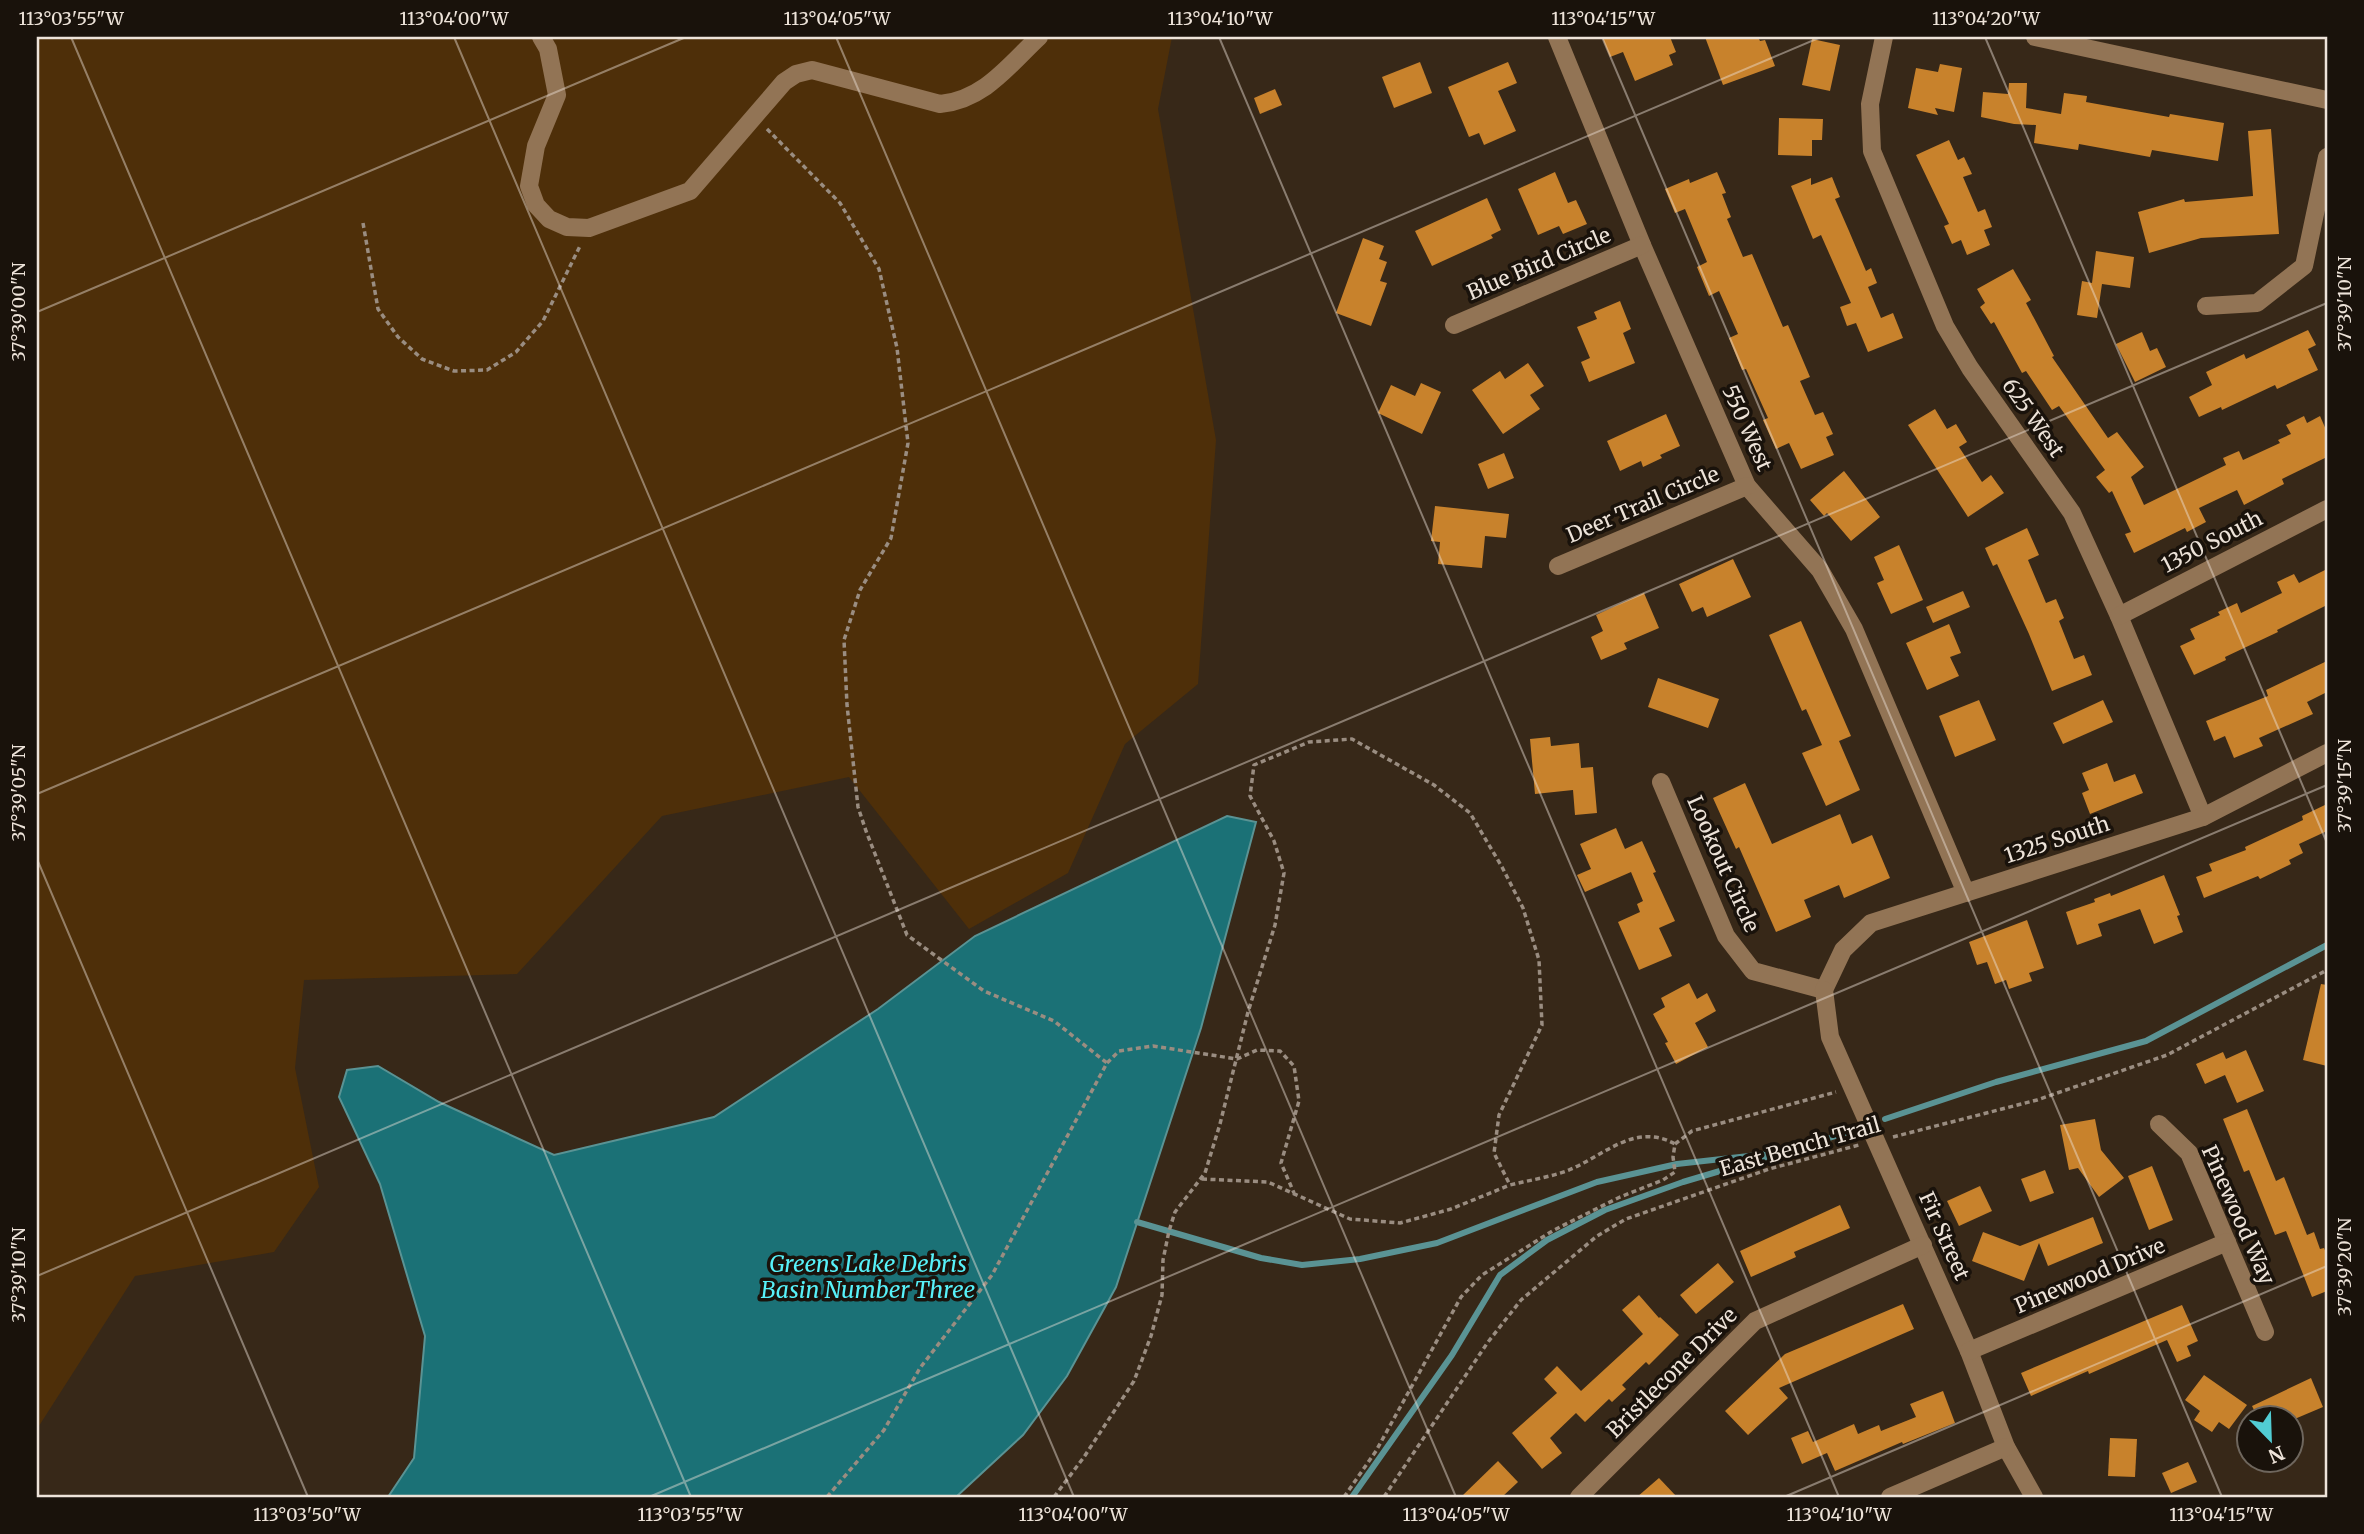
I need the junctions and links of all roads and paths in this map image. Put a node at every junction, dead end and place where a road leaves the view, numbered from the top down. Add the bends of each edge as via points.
1 (541, 37) edge
2 (1039, 37) edge
3 (1557, 37) edge
4 (1884, 37) edge
5 (2035, 37) edge
6 (2118, 45) edge
7 (2327, 100) edge
8 (755, 116) junction
9 (2327, 157) edge
10 (363, 223) dead end
11 (589, 228) junction
12 (1642, 245) junction
13 (2206, 306) dead end
14 (1454, 325) dead end
15 (1747, 486) junction
16 (2327, 509) edge
17 (1558, 566) dead end
18 (2119, 616) junction
19 (2327, 753) edge
20 (1661, 782) dead end
21 (2203, 817) junction
22 (1966, 893) junction
23 (2327, 970) edge
24 (1824, 990) junction
25 (1237, 1059) junction
26 (1107, 1063) junction
27 (1853, 1087) junction
28 (2159, 1124) dead end
29 (1877, 1141) junction
30 (1675, 1144) junction
31 (1201, 1179) junction
32 (1510, 1185) junction
33 (1294, 1193) junction
34 (2227, 1242) junction
35 (1923, 1245) junction
36 (2266, 1332) dead end
37 (1969, 1351) junction
38 (2006, 1447) junction
39 (827, 1497) edge
40 (1054, 1497) edge
41 (1344, 1497) edge
42 (1384, 1497) edge
43 (1580, 1497) edge
44 (1890, 1497) edge
45 (2034, 1497) edge

1 - 11 street via 548,49 557,95 536,146 529,186 536,205 549,219 566,227
2 - 8 street via 981,92 959,102 940,104 812,70 784,82
3 - 12 street, 550 West
4 - 18 street, 625 West via 1870,104 1872,151 1945,326 2072,513
5 - 6 street
6 - 7 street
8 - 11 street via 690,191
8 - 26 path via 840,203 879,269 897,348 908,443 891,538 860,590 844,640 858,807 866,831 907,935 984,992 1054,1021
9 - 13 street via 2304,266 2258,303
10 - 11 path via 378,309 422,359 454,371 487,370 516,352 543,321
12 - 14 street, Blue Bird Circle
12 - 15 street, 550 West
15 - 17 street, Deer Trail Circle
15 - 22 street, 550 West via 1820,570 1854,629
16 - 18 street, 1350 South
18 - 21 street, 625 West
19 - 21 street, 1325 South
20 - 24 street, Lookout Circle via 1726,936 1753,971
21 - 22 street, 1325 South
22 - 24 street, 1325 South via 1871,923 1843,950
23 - 29 path, East Bench Trail via 2166,1055 2037,1100
24 - 27 street, Fir Street via 1830,1037
25 - 26 path via 1153,1046 1119,1051
25 - 31 path
25 - 32 path via 1275,925 1284,873 1274,841 1250,796 1254,765 1309,742 1352,739 1434,785 1470,814 1523,908 1539,960 1542,1025 1499,1115 1494,1153
25 - 33 path via 1257,1050 1280,1051 1294,1066 1299,1101 1281,1163
26 - 39 path via 992,1275 919,1368 884,1430
27 - 29 street, Fir Street
27 - 30 path via 1692,1131
28 - 34 street, Pinewood Way via 2189,1153
29 - 35 street, Fir Street
29 - 42 path, East Bench Trail via 1769,1168 1626,1220 1597,1237 1521,1300
30 - 32 path via 1662,1136 1643,1136 1568,1170
30 - 41 path via 1675,1172 1554,1230 1482,1275 1461,1297 1376,1451
31 - 33 path via 1268,1182
31 - 40 path via 1175,1212 1163,1260 1162,1295 1134,1381
32 - 33 path via 1400,1223 1350,1219
34 - 36 street, Pinewood Way
34 - 37 street, Pinewood Drive
35 - 37 street, Fir Street
35 - 43 street, Bristlecone Drive via 1755,1321
37 - 38 street, Fir Street
38 - 44 street
38 - 45 street, Fir Street

